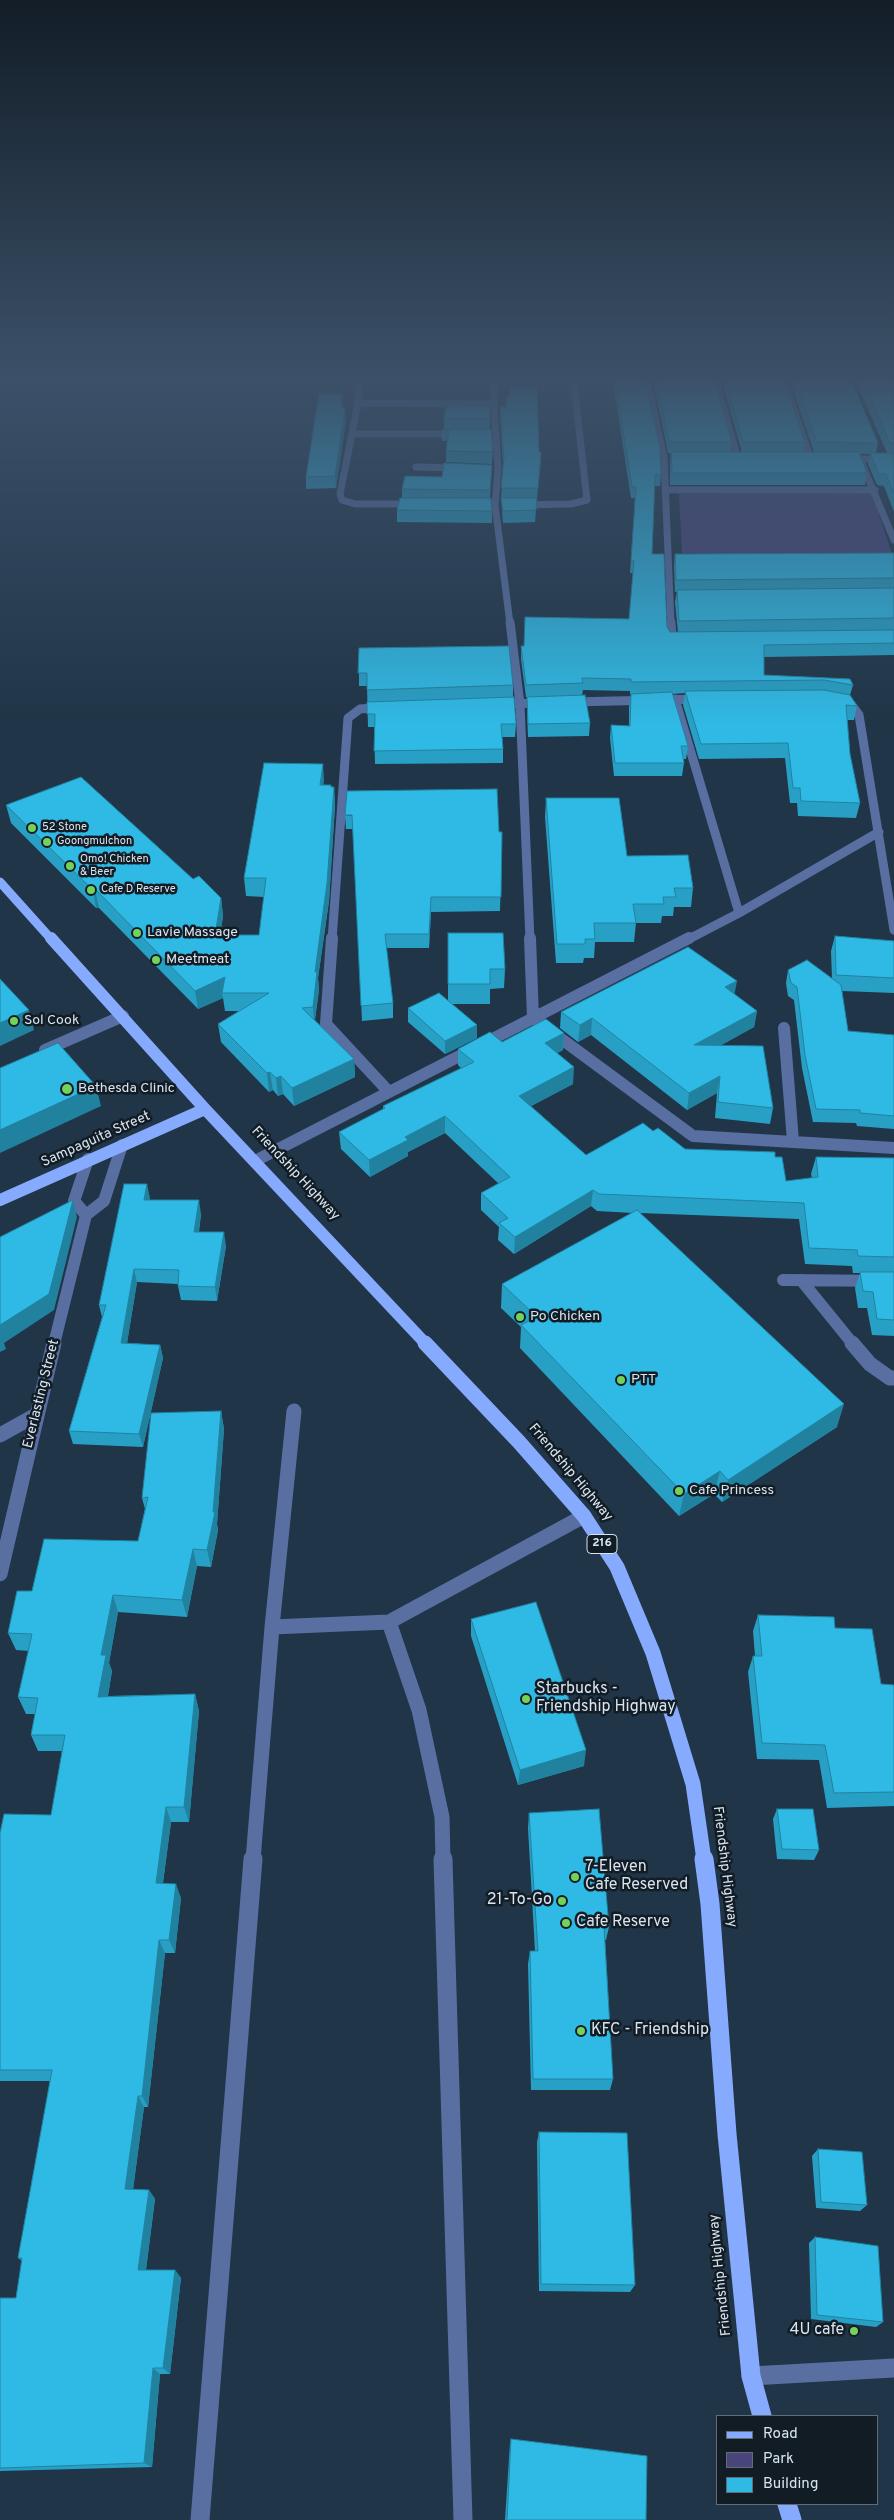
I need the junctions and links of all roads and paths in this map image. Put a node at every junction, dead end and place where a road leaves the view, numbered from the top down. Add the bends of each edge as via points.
1 (340, 493) edge
2 (499, 493) edge
3 (586, 493) edge
4 (667, 493) edge
5 (876, 493) edge
6 (425, 504) edge
7 (485, 504) edge
8 (499, 505) junction
9 (513, 505) edge
10 (894, 540) edge
11 (669, 558) junction
12 (679, 558) edge
13 (680, 596) edge
14 (670, 597) junction
15 (691, 639) edge
16 (675, 699) junction
17 (714, 699) edge
18 (832, 700) edge
19 (558, 702) edge
20 (549, 703) edge
21 (490, 704) edge
22 (520, 704) junction
23 (393, 707) edge
24 (879, 832) junction
25 (0, 882) edge
26 (739, 913) junction
27 (894, 930) edge
28 (123, 1016) junction
29 (533, 1018) junction
30 (784, 1028) dead end
31 (35, 1055) edge
32 (389, 1092) junction
33 (205, 1109) junction
34 (793, 1141) junction
35 (122, 1145) junction
36 (894, 1148) edge
37 (88, 1159) junction
38 (255, 1161) junction
39 (0, 1200) edge
40 (86, 1215) junction
41 (783, 1280) dead end
42 (802, 1280) junction
43 (894, 1281) edge
44 (894, 1378) edge
45 (294, 1411) dead end
46 (36, 1415) junction
47 (0, 1435) edge
48 (584, 1516) junction
49 (0, 1574) edge
50 (389, 1622) junction
51 (272, 1627) junction
52 (894, 2368) edge
53 (751, 2376) junction
54 (762, 2415) edge
55 (787, 2505) edge
56 (200, 2520) edge
57 (463, 2520) edge
58 (792, 2520) edge

1 - 6 street via 342,500 355,504
2 - 8 street
3 - 9 street via 587,500 571,504
4 - 11 street
5 - 10 street
7 - 8 street
8 - 22 street
11 - 12 street
11 - 14 street
13 - 14 street
14 - 15 street via 672,639
16 - 17 street
16 - 19 street
16 - 26 street
18 - 24 street via 851,704 859,715
20 - 22 street
21 - 22 street
22 - 29 street
23 - 32 street via 360,709 348,718 326,1024
24 - 26 street
24 - 27 street
25 - 28 main road, Friendship Highway / 216
26 - 29 street
28 - 31 street
28 - 33 main road, Friendship Highway / 216
29 - 32 street
29 - 34 street via 693,1136
30 - 34 street
32 - 38 street
33 - 35 main road, Sampaguita Street
33 - 38 main road, Friendship Highway / 216
34 - 36 street
35 - 37 main road, Sampaguita Street
35 - 40 street via 104,1201
37 - 39 main road, Sampaguita Street
37 - 40 street via 74,1201
38 - 48 main road, Friendship Highway / 216 via 519,1442
40 - 46 street, Everlasting Street
41 - 42 street
42 - 43 street
42 - 44 street via 870,1364
45 - 51 street
46 - 47 street
46 - 49 street, Everlasting Street
48 - 50 street
48 - 53 main road, Friendship Highway / 216 via 618,1566 653,1654 693,1784 710,1904 727,2134
50 - 51 street
50 - 57 street via 419,1710 442,1817
51 - 56 street
52 - 53 street
53 - 54 main road, Friendship Highway / 216
55 - 58 main road

